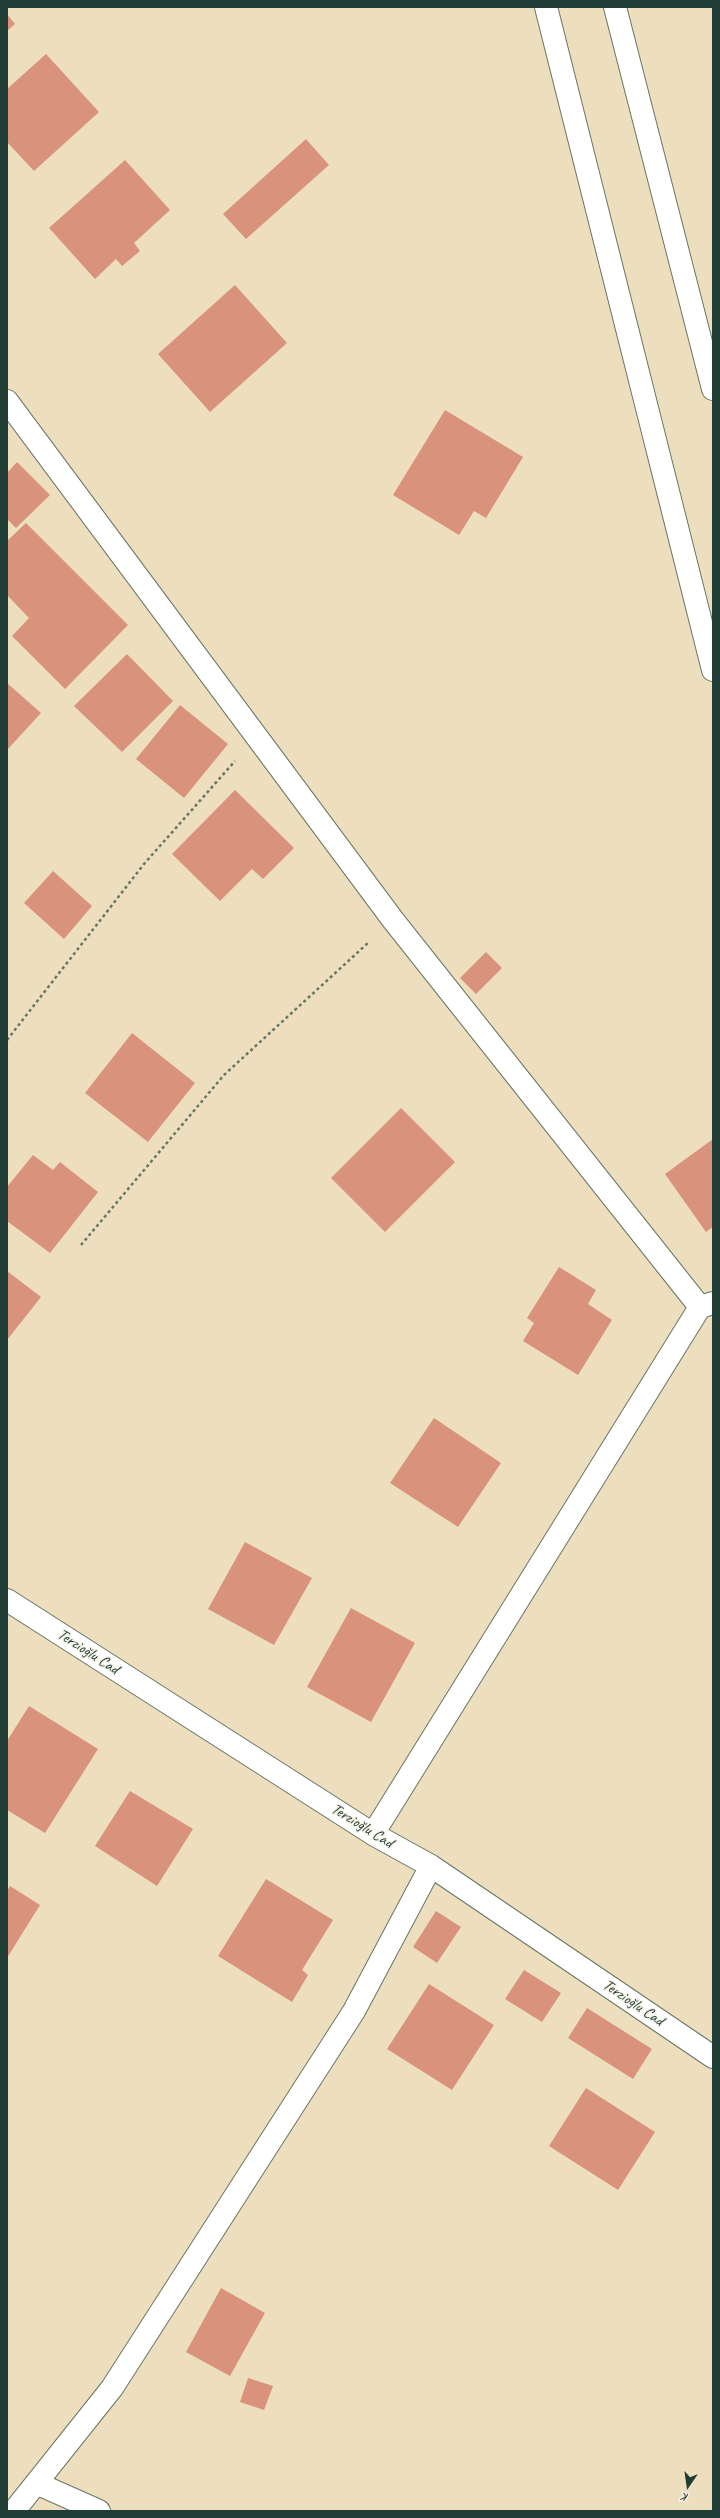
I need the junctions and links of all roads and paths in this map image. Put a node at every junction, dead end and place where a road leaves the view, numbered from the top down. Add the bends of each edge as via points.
1 (546, 7) edge
2 (615, 7) edge
3 (713, 389) edge
4 (7, 401) edge
5 (713, 670) edge
6 (257, 735) junction
7 (393, 920) junction
8 (7, 1040) edge
9 (81, 1245) dead end
10 (707, 1305) edge
11 (7, 1600) edge
12 (374, 1834) junction
13 (431, 1866) junction
14 (713, 2057) edge
15 (36, 2482) junction
16 (14, 2511) edge
17 (98, 2511) edge

1 - 5 street
2 - 3 street
4 - 6 street
6 - 7 street
6 - 8 path via 144,864
7 - 9 path via 224,1075
7 - 10 street
10 - 12 street
11 - 12 street, Terzioğlu Cad
12 - 13 street, Terzioğlu Cad
13 - 14 street, Terzioğlu Cad
13 - 15 street via 354,2011 112,2388
15 - 16 street
15 - 17 street

